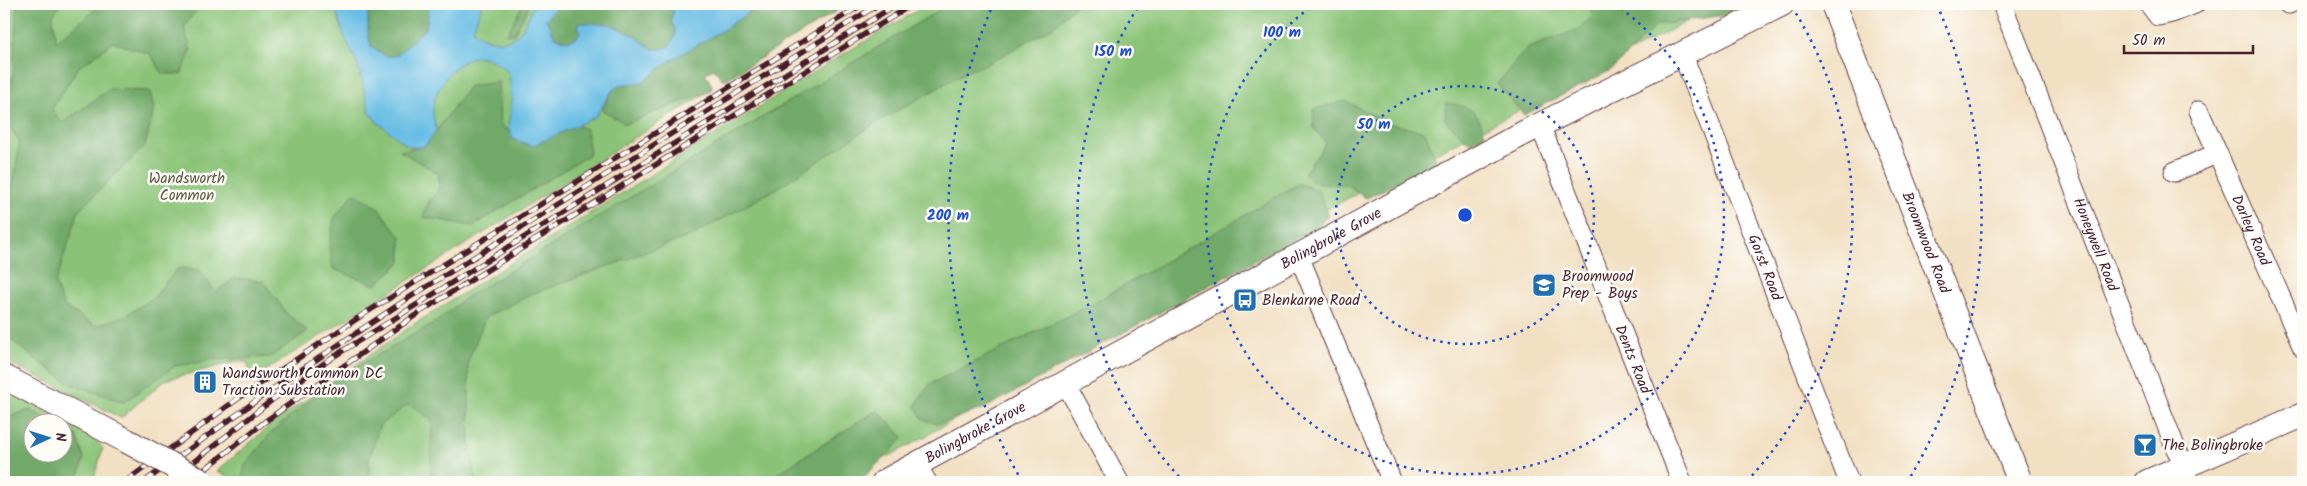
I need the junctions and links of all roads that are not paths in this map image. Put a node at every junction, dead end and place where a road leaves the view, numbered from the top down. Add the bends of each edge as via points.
1 (1782, 4) edge
2 (1833, 4) edge
3 (2002, 4) edge
4 (2149, 4) edge
5 (2195, 4) edge
6 (1682, 53) junction
7 (2199, 111) dead end
8 (1540, 124) junction
9 (2218, 153) junction
10 (2174, 172) dead end
11 (1299, 256) junction
12 (2303, 348) edge
13 (9, 378) edge
14 (1066, 384) junction
15 (2303, 415) edge
16 (922, 473) edge
17 (2188, 475) edge
18 (203, 482) edge
19 (884, 482) edge
20 (1119, 482) edge
21 (1392, 482) edge
22 (1682, 482) edge
23 (1849, 482) edge
24 (2020, 482) edge
25 (2147, 482) edge

1 - 6 main road, Bolingbroke Grove
2 - 24 main road, Broomwood Road
3 - 17 street, Honeywell Road
4 - 5 street via 2158,16
6 - 8 main road, Bolingbroke Grove
6 - 23 street, Gorst Road
7 - 9 street, Darley Road
8 - 11 main road, Bolingbroke Grove
8 - 22 street, Dents Road
9 - 10 street
9 - 12 street, Darley Road
11 - 14 main road, Bolingbroke Grove
11 - 21 street
13 - 18 main road, bridge
14 - 16 main road, Bolingbroke Grove
14 - 20 street
15 - 17 main road
16 - 19 main road, Bolingbroke Grove
17 - 25 main road

